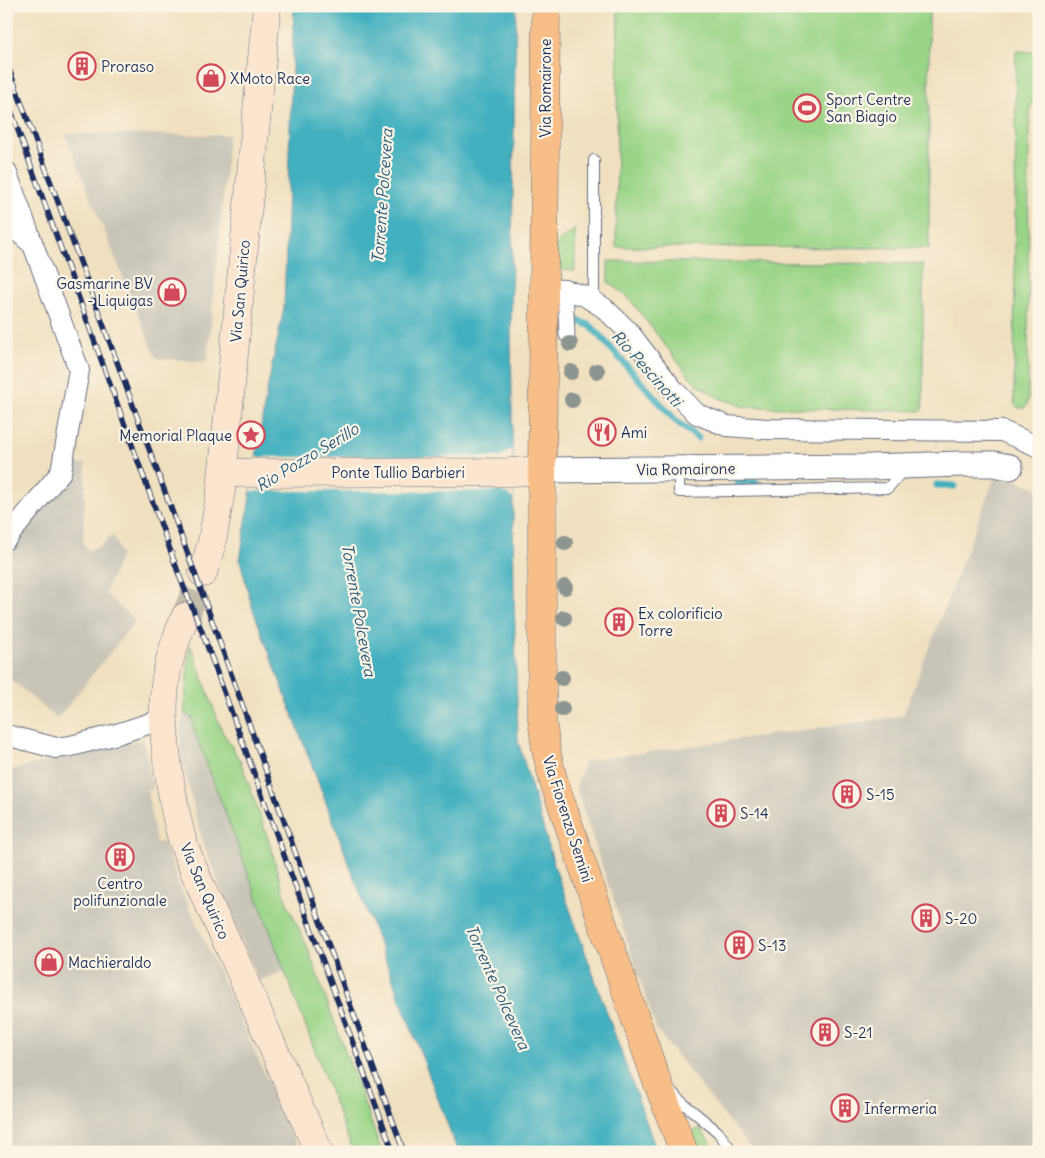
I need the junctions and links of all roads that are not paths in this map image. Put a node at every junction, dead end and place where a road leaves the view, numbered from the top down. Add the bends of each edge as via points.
1 (267, 6) edge
2 (546, 6) edge
3 (594, 160) dead end
4 (6, 171) edge
5 (6, 221) edge
6 (34, 245) junction
7 (554, 290) junction
8 (594, 302) junction
9 (567, 335) dead end
10 (1039, 447) edge
11 (1010, 467) dead end
12 (542, 470) junction
13 (223, 472) junction
14 (6, 540) edge
15 (202, 573) tunnel mouth
16 (186, 617) tunnel mouth
17 (163, 718) junction
18 (6, 735) edge
19 (655, 1076) junction
20 (319, 1152) edge
21 (684, 1152) edge
22 (733, 1152) edge

1 - 13 main road, Via San Quirico
2 - 7 main road, Via Romairone
3 - 8 lane
4 - 6 street
5 - 6 street
6 - 14 street via 79,370 60,472
7 - 8 street via 585,296
7 - 9 street
7 - 12 main road, Via Romairone
8 - 10 street via 628,331 672,388 697,414 728,426 768,430 1002,425
11 - 12 street, Via Romairone via 977,464
12 - 13 main road, Ponte Tullio Barbieri
12 - 19 main road, Via Fiorenzo Semini via 542,719 546,750 553,779
13 - 15 main road, Via San Quirico via 212,542
16 - 17 main road, Via San Quirico via 168,669
17 - 18 street via 117,734 56,748
17 - 20 main road, Via San Quirico via 182,838
19 - 21 main road, Via Fiorenzo Semini
19 - 22 lane via 718,1132

